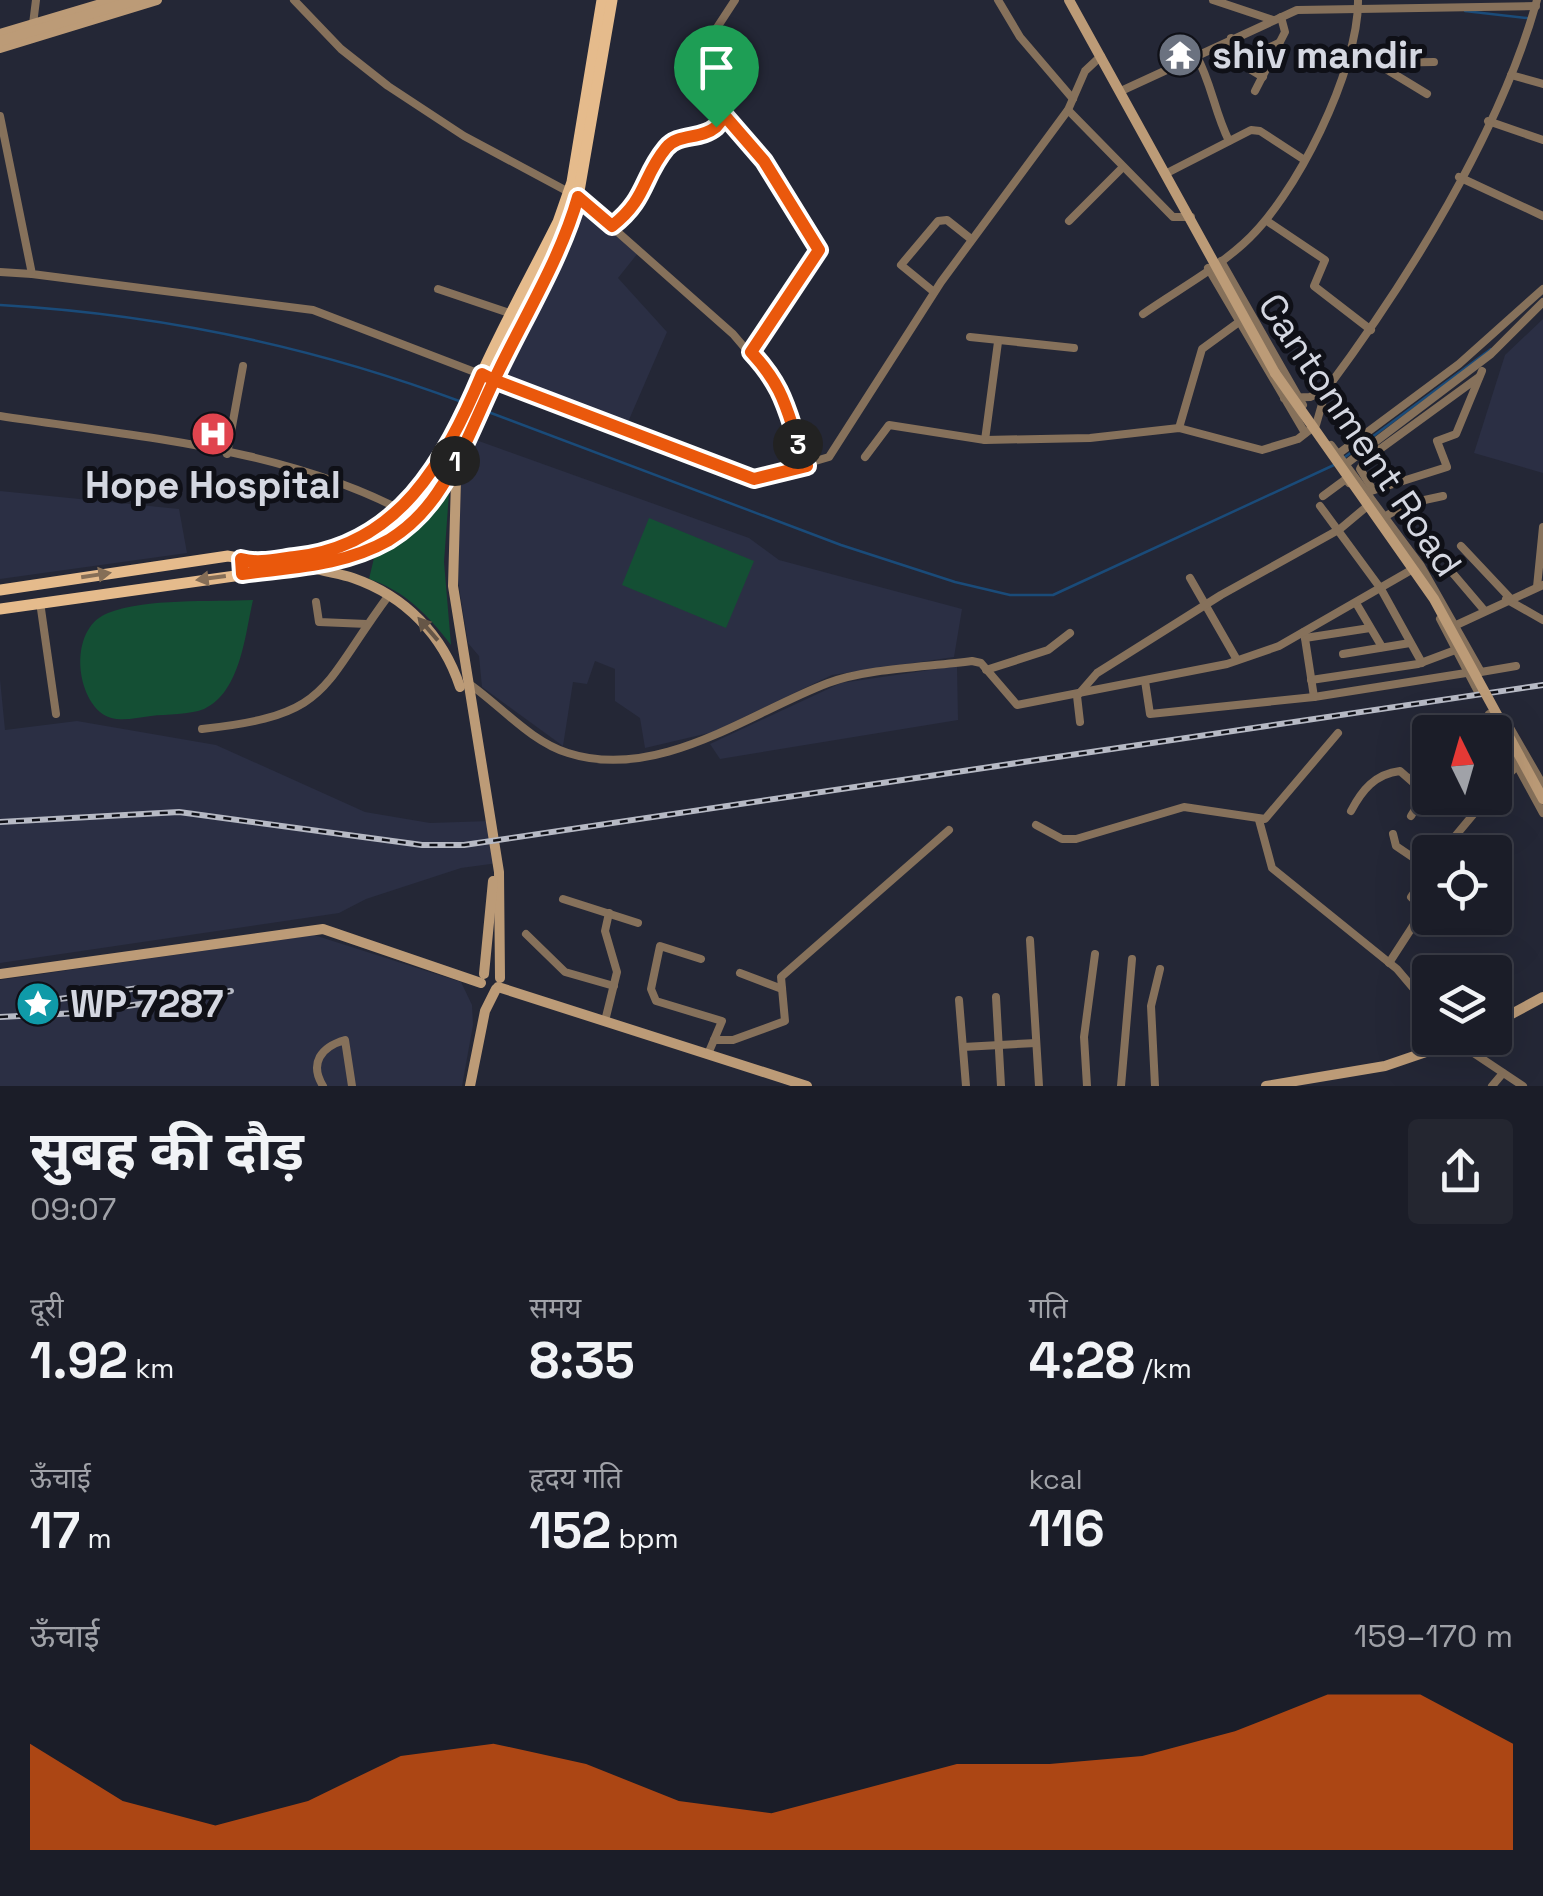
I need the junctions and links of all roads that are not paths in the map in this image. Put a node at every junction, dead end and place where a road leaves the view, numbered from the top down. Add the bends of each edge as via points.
1 (36, 0) edge
2 (114, 0) edge
3 (136, 0) edge
4 (157, 0) edge
5 (294, 0) edge
6 (602, 0) edge
7 (612, 0) edge
8 (735, 0) edge
9 (998, 0) edge
10 (1069, 0) edge
11 (1214, 0) edge
12 (95, 3) edge
13 (1234, 3) edge
14 (1417, 3) edge
15 (1358, 4) edge
16 (1297, 5) edge
17 (1537, 9) edge
18 (104, 17) junction
19 (1277, 19) junction
20 (33, 24) junction
21 (1231, 38) junction
22 (0, 41) edge
23 (1279, 43) junction
24 (1196, 55) junction
25 (1101, 56) junction
26 (1352, 56) junction
27 (1238, 62) junction
28 (1434, 62) dead end
29 (1376, 64) junction
30 (1511, 75) junction
31 (1263, 77) junction
32 (1543, 84) edge
33 (1122, 91) junction
34 (1256, 92) dead end
35 (1427, 94) dead end
36 (591, 96) junction
37 (1073, 99) junction
38 (1068, 110) junction
39 (0, 116) edge
40 (725, 116) junction
41 (1488, 121) junction
42 (1543, 140) edge
43 (1229, 141) junction
44 (1302, 159) junction
45 (1122, 168) junction
46 (1167, 173) junction
47 (1460, 177) junction
48 (574, 194) junction
49 (1543, 216) edge
50 (1191, 217) junction
51 (1069, 221) dead end
52 (1267, 221) junction
53 (612, 226) junction
54 (971, 238) junction
55 (1215, 265) junction
56 (0, 272) edge
57 (32, 274) junction
58 (1543, 289) edge
59 (438, 290) dead end
60 (934, 292) junction
61 (1543, 302) edge
62 (512, 314) junction
63 (1143, 314) dead end
64 (1239, 322) junction
65 (1371, 330) junction
66 (970, 337) dead end
67 (998, 342) junction
68 (1074, 348) dead end
69 (751, 352) junction
70 (243, 366) dead end
71 (488, 377) junction
72 (1326, 390) junction
73 (1298, 397) junction
74 (1284, 398) junction
75 (470, 414) junction
76 (0, 416) edge
77 (1316, 424) junction
78 (1180, 428) junction
79 (1305, 433) junction
80 (985, 440) junction
81 (228, 454) junction
82 (1338, 454) junction
83 (865, 457) dead end
84 (440, 460) junction
85 (1346, 464) junction
86 (807, 466) junction
87 (450, 471) junction
88 (1372, 494) junction
89 (1443, 496) dead end
90 (1366, 507) junction
91 (402, 510) junction
92 (1386, 516) junction
93 (416, 518) junction
94 (1543, 527) edge
95 (1338, 530) junction
96 (1461, 546) dead end
97 (241, 559) junction
98 (308, 566) junction
99 (1416, 568) junction
100 (1450, 570) dead end
101 (242, 574) junction
102 (1190, 578) dead end
103 (1540, 586) edge
104 (1381, 589) junction
105 (0, 590) edge
106 (388, 595) junction
107 (1508, 598) junction
108 (40, 602) junction
109 (316, 602) dead end
110 (1356, 603) junction
111 (1205, 605) junction
112 (0, 609) edge
113 (1484, 610) junction
114 (1543, 620) edge
115 (367, 624) junction
116 (1455, 625) junction
117 (1370, 628) junction
118 (1445, 630) junction
119 (1070, 633) dead end
120 (1305, 635) junction
121 (1410, 644) junction
122 (1467, 646) junction
123 (1382, 647) junction
124 (1455, 650) junction
125 (1343, 654) dead end
126 (1238, 660) junction
127 (1422, 663) junction
128 (984, 666) junction
129 (1516, 666) dead end
130 (1466, 673) junction
131 (464, 680) junction
132 (1312, 680) junction
133 (1145, 681) junction
134 (1477, 690) dead end
135 (1077, 696) junction
136 (1314, 697) junction
137 (1500, 710) dead end
138 (56, 714) dead end
139 (1080, 722) dead end
140 (202, 729) dead end
141 (1338, 733) dead end
142 (1512, 756) edge
143 (1518, 766) junction
144 (1512, 772) edge
145 (1411, 778) joint
146 (1543, 785) edge
147 (1543, 799) edge
148 (1352, 811) dead end
149 (1543, 813) edge
150 (1472, 815) edge
151 (1410, 816) dead end
152 (1260, 820) junction
153 (1036, 825) dead end
154 (949, 830) dead end
155 (1393, 834) dead end
156 (1456, 835) edge
157 (1412, 857) edge
158 (563, 899) dead end
159 (609, 913) junction
160 (638, 923) dead end
161 (1412, 927) edge
162 (526, 934) dead end
163 (1030, 940) dead end
164 (1095, 954) dead end
165 (1132, 958) dead end
166 (702, 959) dead end
167 (1389, 963) junction
168 (1160, 968) dead end
169 (740, 973) dead end
170 (0, 974) edge
171 (482, 980) junction
172 (498, 983) junction
173 (614, 986) junction
174 (782, 988) junction
175 (1412, 988) edge
176 (996, 996) dead end
177 (1543, 997) edge
178 (959, 1000) dead end
179 (485, 1011) junction
180 (1512, 1014) edge
181 (606, 1021) junction
182 (714, 1040) junction
183 (1036, 1043) junction
184 (999, 1045) junction
185 (963, 1047) junction
186 (708, 1054) junction
187 (1414, 1055) edge
188 (1476, 1055) edge
189 (1503, 1073) junction
190 (322, 1086) edge
191 (352, 1086) edge
192 (470, 1086) edge
193 (806, 1086) edge
194 (966, 1086) edge
195 (1001, 1086) edge
196 (1039, 1086) edge
197 (1086, 1086) edge
198 (1120, 1086) edge
199 (1154, 1086) edge
200 (1273, 1086) edge
201 (1492, 1086) edge
202 (1524, 1086) edge

1 - 20 street
2 - 12 street
3 - 22 street, bridge
4 - 18 street
5 - 48 street via 388,86 464,136
6 - 36 main road
7 - 36 main road
8 - 40 street via 702,53
9 - 37 street
10 - 25 street, Cantonment Road
11 - 13 street
12 - 18 street
12 - 20 street
13 - 19 street
14 - 15 street
14 - 17 street
15 - 16 street
15 - 26 street
16 - 19 street
17 - 30 street
18 - 22 street
19 - 21 street
19 - 23 street via 1285,32
20 - 22 street
21 - 24 street
21 - 27 street
23 - 27 street
23 - 31 street
24 - 33 street
24 - 43 street
25 - 33 street, Cantonment Road
25 - 37 street via 1085,71
26 - 29 street
26 - 44 street
27 - 31 street
28 - 29 street
29 - 35 street
30 - 32 street
30 - 41 street
31 - 34 street
33 - 46 street, Cantonment Road
36 - 48 main road
37 - 38 street
38 - 45 street
38 - 54 street
39 - 57 street
40 - 53 street via 706,136 666,147 640,200
40 - 69 street via 764,161 819,250
41 - 42 street
41 - 47 street
43 - 44 street via 1260,130
43 - 46 street
44 - 52 street
45 - 50 street via 1173,217
45 - 51 street
46 - 50 street, Cantonment Road
47 - 49 street
47 - 65 street via 1398,294
48 - 53 street
48 - 62 main road
48 - 71 main road
50 - 55 street, Cantonment Road
52 - 55 street
52 - 65 street via 1325,260 1314,286
53 - 69 street
54 - 60 street
54 - 60 street via 947,220 938,221 902,265
55 - 63 street
55 - 64 street
55 - 73 street
55 - 147 street, Cantonment Road, bridge via 1275,372 1434,598
56 - 57 street
57 - 71 street via 314,310
58 - 82 street via 1459,364
59 - 62 street
60 - 86 street via 829,458
61 - 85 street via 1491,354
62 - 71 main road
64 - 74 street
64 - 78 street via 1202,350
65 - 72 street
66 - 67 street
67 - 68 street
67 - 80 street
69 - 86 street via 785,395
70 - 81 street
71 - 75 main road
71 - 86 street via 754,479
72 - 73 street
72 - 77 street
73 - 74 street
73 - 77 street
74 - 79 street
75 - 84 main road
75 - 87 main road
76 - 81 street
77 - 79 street
77 - 82 street
78 - 79 street via 1262,450
78 - 80 street
80 - 83 street via 888,425
81 - 91 street via 353,487
82 - 85 street, bridge
84 - 87 street
84 - 91 main road
85 - 88 street
87 - 93 main road
87 - 131 street via 456,480 452,586
88 - 88 street via 1446,467 1437,441 1456,434 1481,374 1366,460 1360,469
88 - 90 street
88 - 92 street
89 - 92 street
90 - 95 street
90 - 95 street via 1346,479 1322,501
90 - 99 street
91 - 93 street
91 - 97 main road via 375,532 311,555
92 - 99 street
93 - 98 main road via 369,550
94 - 103 street
95 - 104 street
95 - 111 street
96 - 107 street
97 - 101 main road
105 -> 97 main road
98 - 101 main road
98 - 106 street
99 - 104 street
99 - 116 street
99 - 118 street
100 - 113 street
101 -> 108 main road
102 - 111 street
103 - 107 street
104 - 110 street
104 - 121 street
106 - 115 street
171 -> 106 street via 493,875 466,706 445,650 412,611
107 - 113 street
107 - 114 street
108 - 112 main road
108 - 138 street
109 - 115 street via 319,622
110 - 117 street
110 - 120 street
111 - 126 street
111 - 135 street via 1097,673
113 - 116 street
115 - 140 street via 342,670 304,704 276,719
116 - 118 street
116 - 122 street
117 - 120 street
117 - 123 street
118 - 124 street
119 - 128 street via 1048,650
120 - 126 street
120 - 132 street
121 - 123 street
121 - 127 street
122 - 124 street
122 - 129 street via 1480,672
123 - 125 street
124 - 127 street
124 - 130 street
126 - 133 street
127 - 132 street
128 - 131 street via 832,682 686,748 597,758 541,739
128 - 135 street via 1018,705
130 - 134 street
130 - 136 street
131 - 172 street via 499,872
132 - 136 street
133 - 135 street
133 - 136 street via 1150,714
135 - 139 street
137 - 146 street
141 - 152 street
142 - 143 street
143 - 144 street
143 - 149 street
145 - 148 street via 1386,773 1365,788
145 - 151 street via 1426,794
150 - 156 street
152 - 153 street via 1184,807 1076,839
152 - 167 street via 1272,868
154 - 174 street via 804,955 781,977
155 - 157 street via 1396,846
158 - 159 street
159 - 160 street
159 - 173 street via 605,931 617,972
161 - 167 street
162 - 173 street via 565,972
163 - 183 street
164 - 197 street via 1084,1037
165 - 198 street
166 - 182 street via 660,946 650,989 656,1001 722,1021
167 - 175 street
168 - 199 street via 1151,1006
169 - 174 street
170 - 171 street via 323,929
171 - 172 street
171 - 172 street via 493,971
171 - 179 street
172 - 179 street
172 - 181 street
173 - 181 street
174 - 182 street via 784,1021
176 - 184 street
177 - 180 street
178 - 185 street
179 - 192 street
181 - 186 street
182 - 186 street
183 - 184 street
183 - 196 street
184 - 185 street
184 - 195 street
185 - 194 street
186 - 193 street
187 - 200 street
188 - 189 street
189 - 201 street
189 - 202 street
190 - 191 street via 320,1054 345,1040

